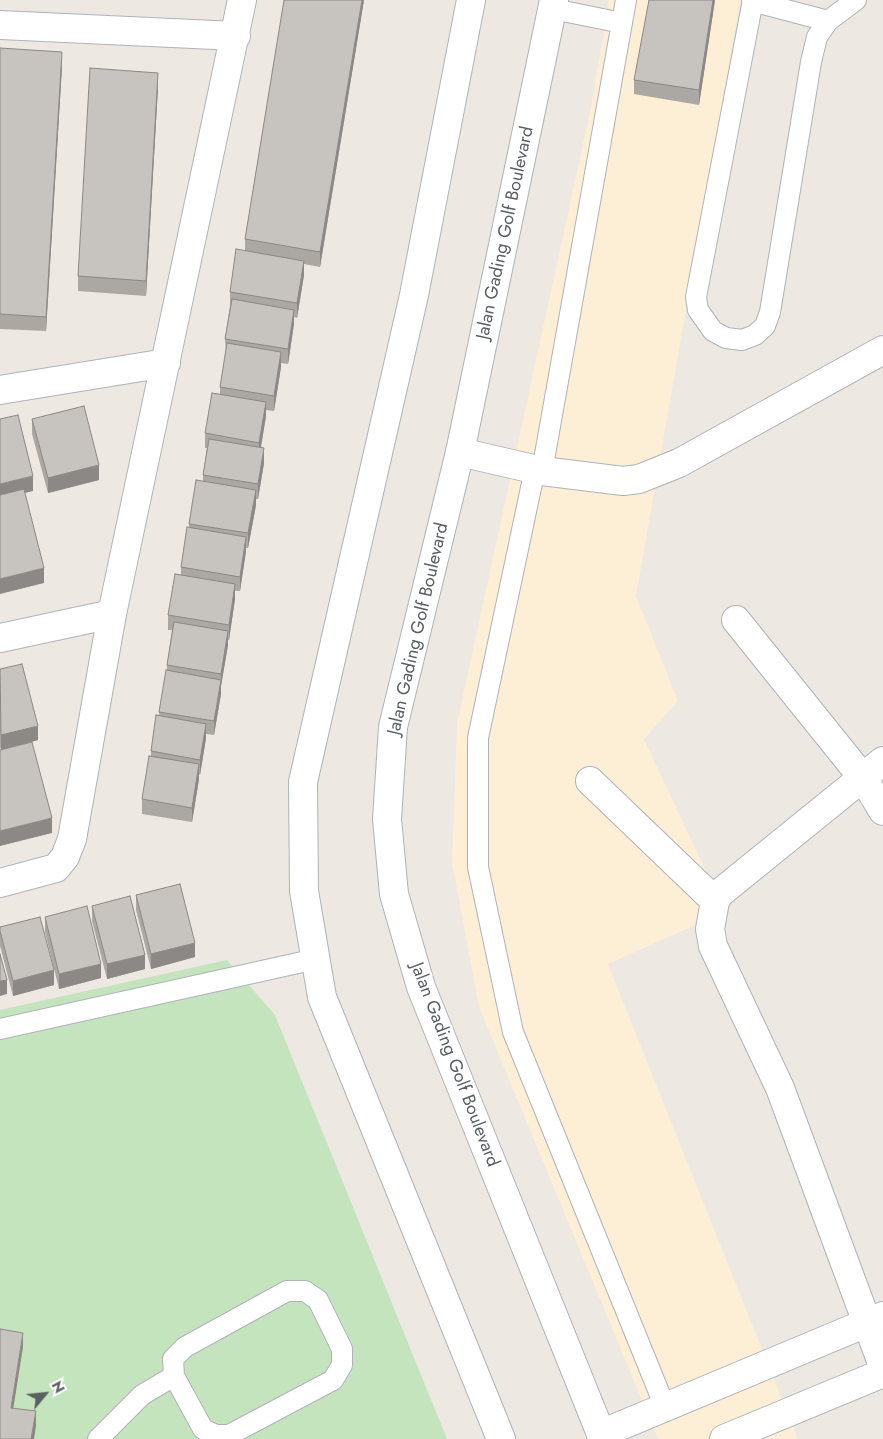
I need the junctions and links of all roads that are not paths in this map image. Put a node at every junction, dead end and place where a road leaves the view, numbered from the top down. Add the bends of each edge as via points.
1 (242, 0) edge
2 (471, 0) edge
3 (626, 0) edge
4 (856, 0) edge
5 (752, 1) edge
6 (553, 4) edge
7 (828, 21) junction
8 (622, 22) junction
9 (0, 25) edge
10 (236, 36) junction
11 (883, 350) edge
12 (166, 363) junction
13 (0, 390) edge
14 (460, 452) junction
15 (539, 470) junction
16 (112, 614) junction
17 (736, 620) dead end
18 (0, 638) edge
19 (873, 770) edge
20 (590, 782) dead end
21 (883, 811) edge
22 (0, 883) edge
23 (715, 901) junction
24 (316, 959) junction
25 (0, 1029) edge
26 (875, 1319) edge
27 (883, 1366) edge
28 (883, 1373) edge
29 (174, 1376) junction
30 (665, 1407) junction
31 (602, 1436) edge
32 (98, 1439) edge
33 (501, 1439) edge
34 (724, 1439) edge

1 - 10 street
2 - 24 street via 414,295 303,782 304,891
3 - 8 lane
4 - 7 lane
5 - 7 lane
5 - 7 lane via 696,296 698,310 705,322 713,332 726,338 742,340 755,334 765,326 770,312 811,62 817,38
6 - 8 lane
6 - 14 street, Jalan Gading Golf Boulevard
8 - 15 lane
9 - 10 street
10 - 12 street
11 - 15 street via 651,476 623,481
12 - 13 street
12 - 16 street
14 - 15 street
14 - 31 street, Jalan Gading Golf Boulevard via 393,727 387,819 394,894 421,987
15 - 30 lane via 478,738 478,867 512,1032
16 - 18 street
16 - 22 street via 69,849 56,868
17 - 19 street
19 - 21 street
19 - 23 street via 720,892
20 - 23 street
23 - 26 street via 710,929 713,946 780,1088
24 - 25 lane
24 - 33 street via 322,998
26 - 27 street
26 - 30 street
28 - 34 street
29 - 29 lane via 173,1359 185,1347 287,1291 305,1291 318,1300 342,1349 342,1365 333,1380 229,1435 216,1435 203,1429
29 - 32 lane via 142,1396
30 - 31 street

